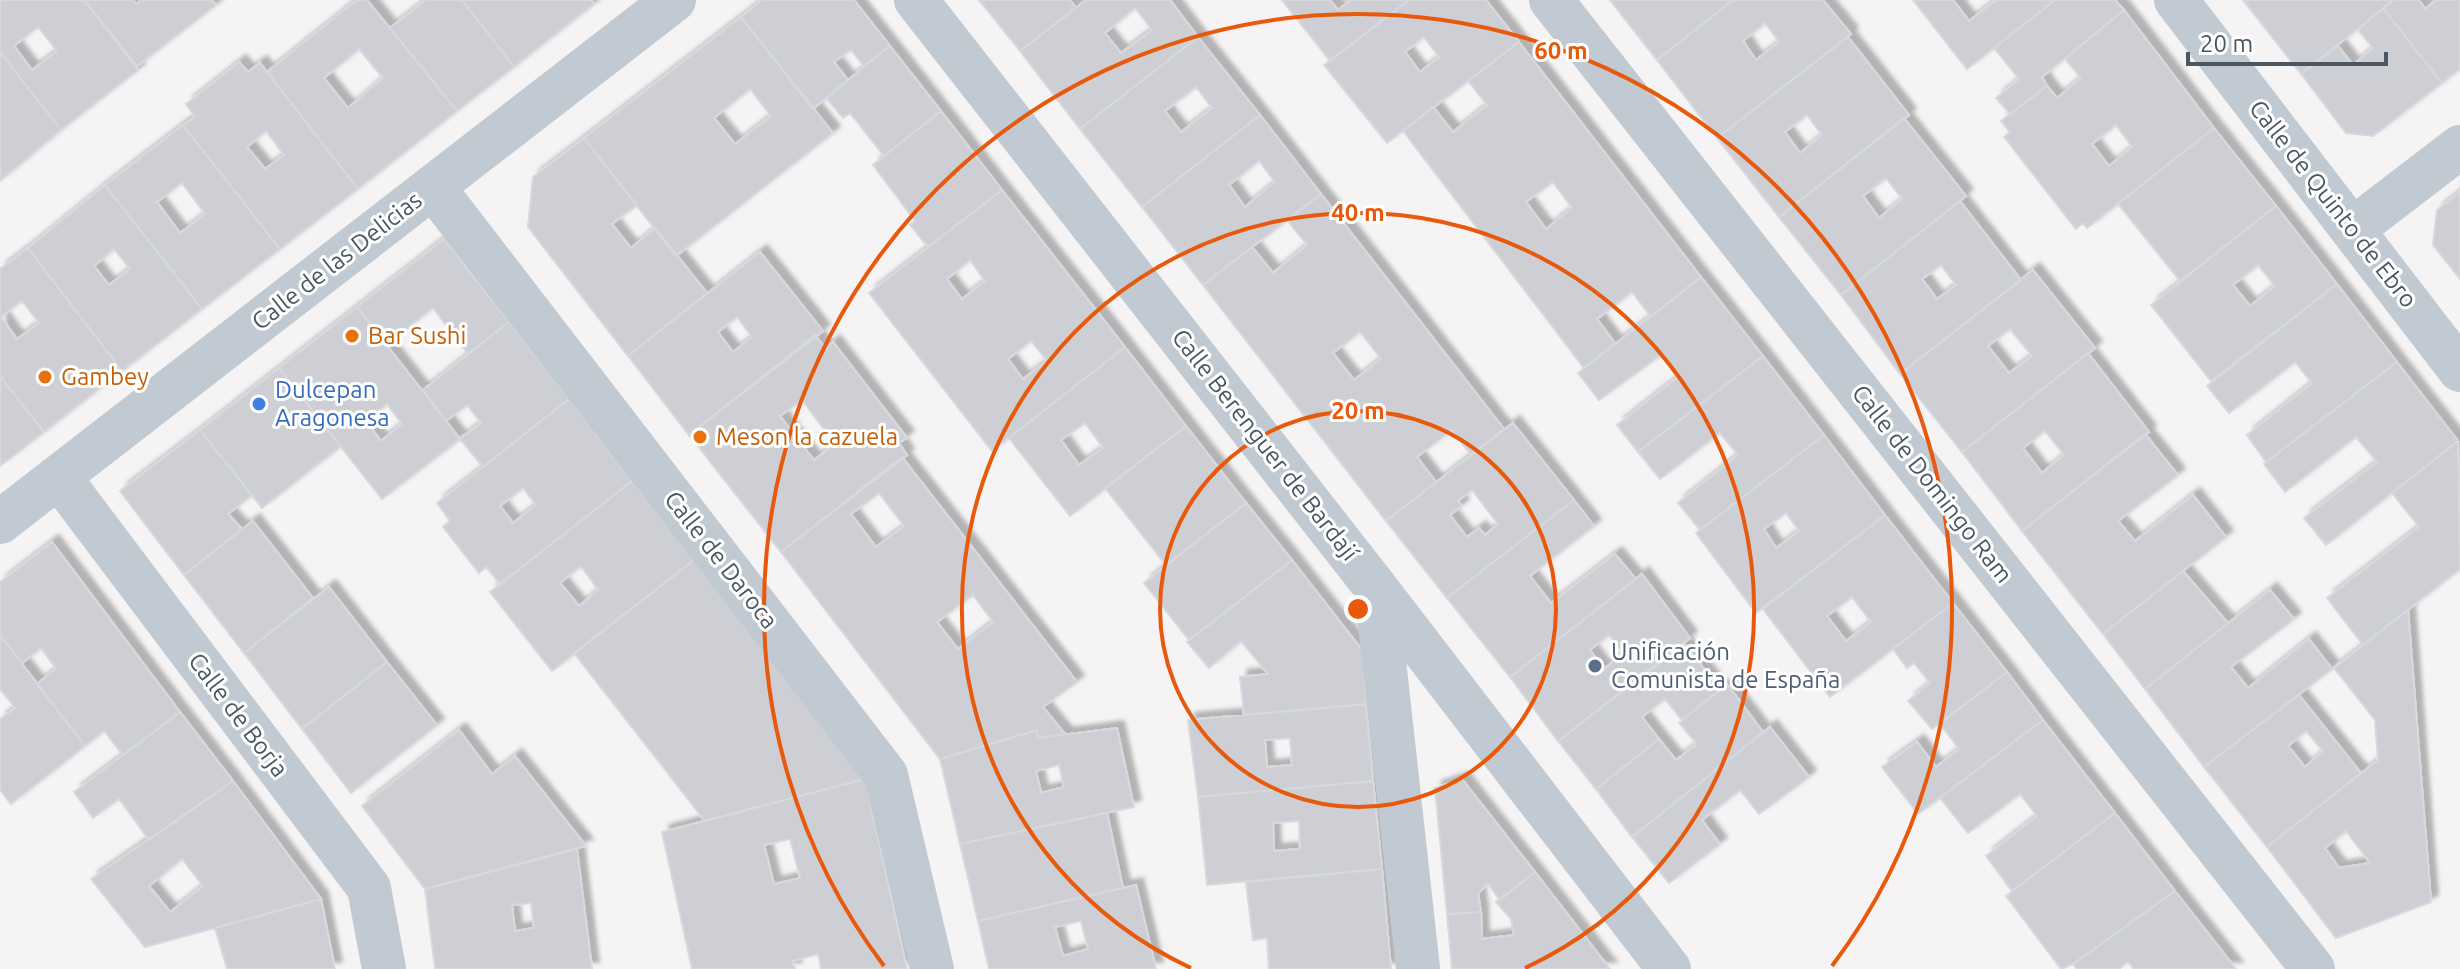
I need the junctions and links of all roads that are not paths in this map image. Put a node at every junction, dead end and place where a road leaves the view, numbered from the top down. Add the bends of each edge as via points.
1 (674, 0) edge
2 (916, 0) edge
3 (1551, 0) edge
4 (2176, 0) edge
5 (2460, 147) edge
6 (433, 187) junction
7 (2353, 229) junction
8 (2460, 370) edge
9 (59, 477) junction
10 (0, 522) edge
11 (1376, 588) junction
12 (384, 969) edge
13 (932, 969) edge
14 (1418, 969) edge
15 (1669, 969) edge
16 (2313, 969) edge

1 - 6 street, Calle de las Delicias
2 - 11 street, Calle Berenguer de Bardají
3 - 16 street, Calle de Domingo Ram
4 - 7 street, Calle de Quinto de Ebro
5 - 7 street
6 - 9 street, Calle de las Delicias
6 - 13 street, Calle de Daroca via 886,775
7 - 8 street, Calle de Quinto de Ebro
9 - 10 street, Calle de las Delicias
9 - 12 street, Calle de Borja via 369,888
11 - 14 street
11 - 15 street, Calle Berenguer de Bardají

